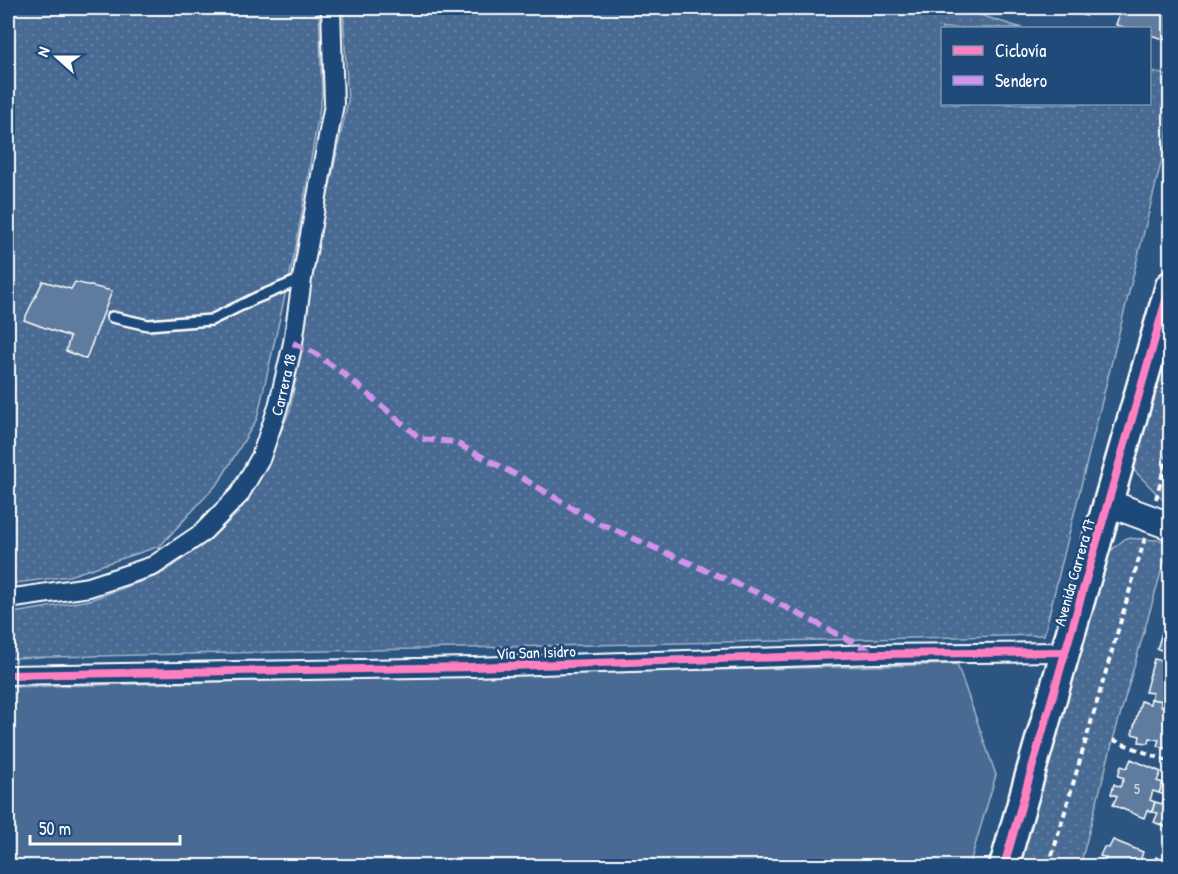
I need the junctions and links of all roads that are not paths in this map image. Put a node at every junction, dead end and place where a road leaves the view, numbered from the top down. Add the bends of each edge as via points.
1 (331, 8) edge
2 (302, 279) junction
3 (1170, 286) edge
4 (112, 317) dead end
5 (1108, 503) junction
6 (1160, 523) edge
7 (8, 599) edge
8 (1065, 652) junction
9 (8, 675) edge
10 (1004, 867) edge

1 - 2 street, Carrera 18 via 334,104
2 - 4 lane via 211,320 148,325
2 - 7 street, Carrera 18 via 293,344 278,407 261,457 238,495 202,533 153,566 89,587
3 - 5 main road, Avenida Carrera 17
5 - 6 main road
5 - 8 main road, Avenida Carrera 17
8 - 9 street, Vía San Isidro
8 - 10 main road, Avenida Carrera 17

